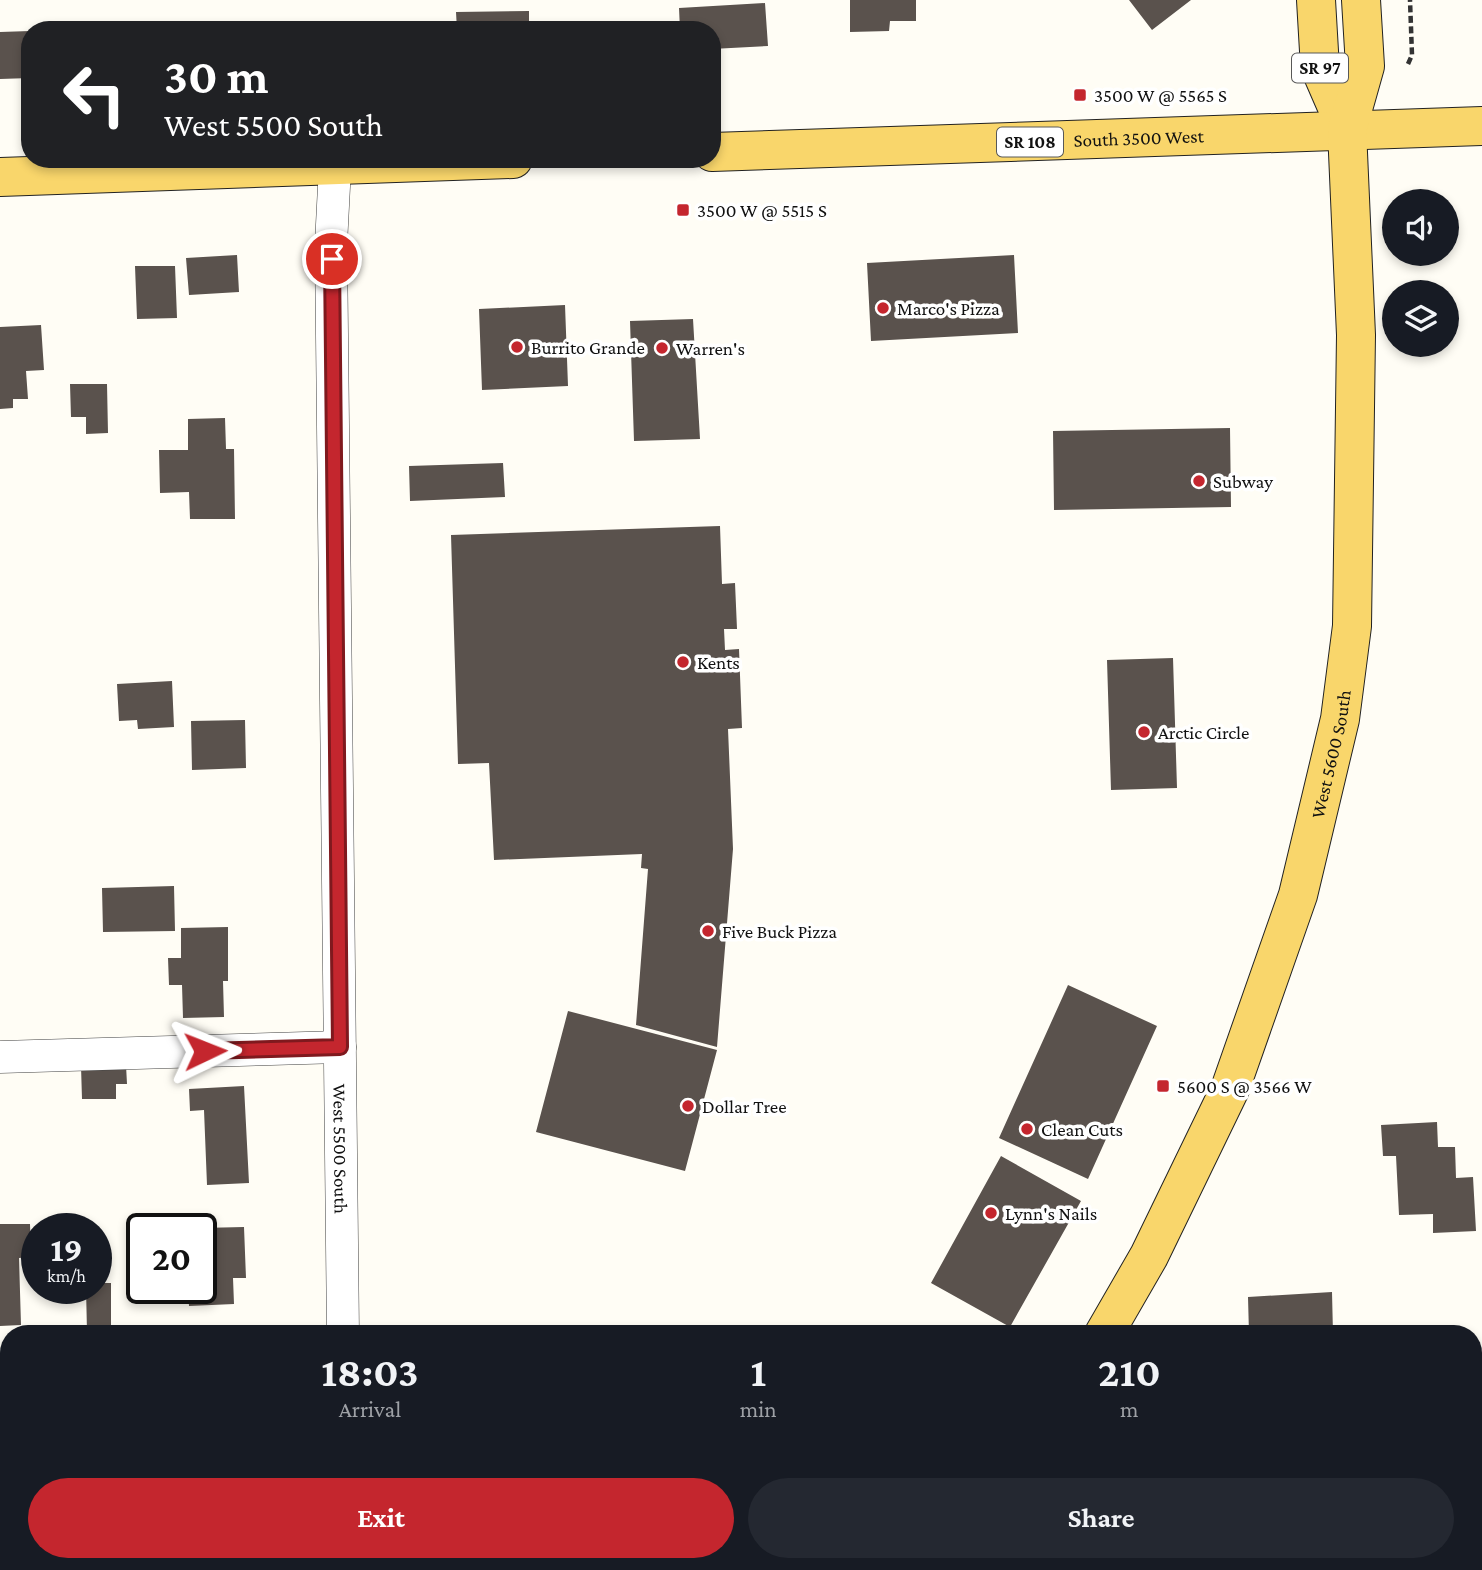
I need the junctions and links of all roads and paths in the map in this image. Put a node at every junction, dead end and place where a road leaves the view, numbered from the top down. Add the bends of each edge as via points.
1 (1316, 0) edge
2 (1362, 0) edge
3 (1410, 0) edge
4 (1408, 64) dead end
5 (1482, 126) edge
6 (1347, 131) junction
7 (721, 152) edge
8 (302, 168) edge
9 (335, 168) edge
10 (0, 177) edge
11 (340, 1047) junction
12 (0, 1057) edge
13 (342, 1325) edge
14 (1109, 1325) edge

1 - 6 main road, SR 97 via 1320,68
2 - 6 main road, SR 97 via 1365,66
3 - 4 path via 1412,55
5 - 6 main road, South 3500 West / SR 108
6 - 7 main road, South 3500 West / SR 108
6 - 14 main road, West 5600 South / SR 97 via 1356,335 1352,626 1340,719 1298,895 1230,1089 1149,1256
8 - 10 main road
9 - 11 street, West 5500 South via 331,244
11 - 12 street
11 - 13 street, West 5500 South

